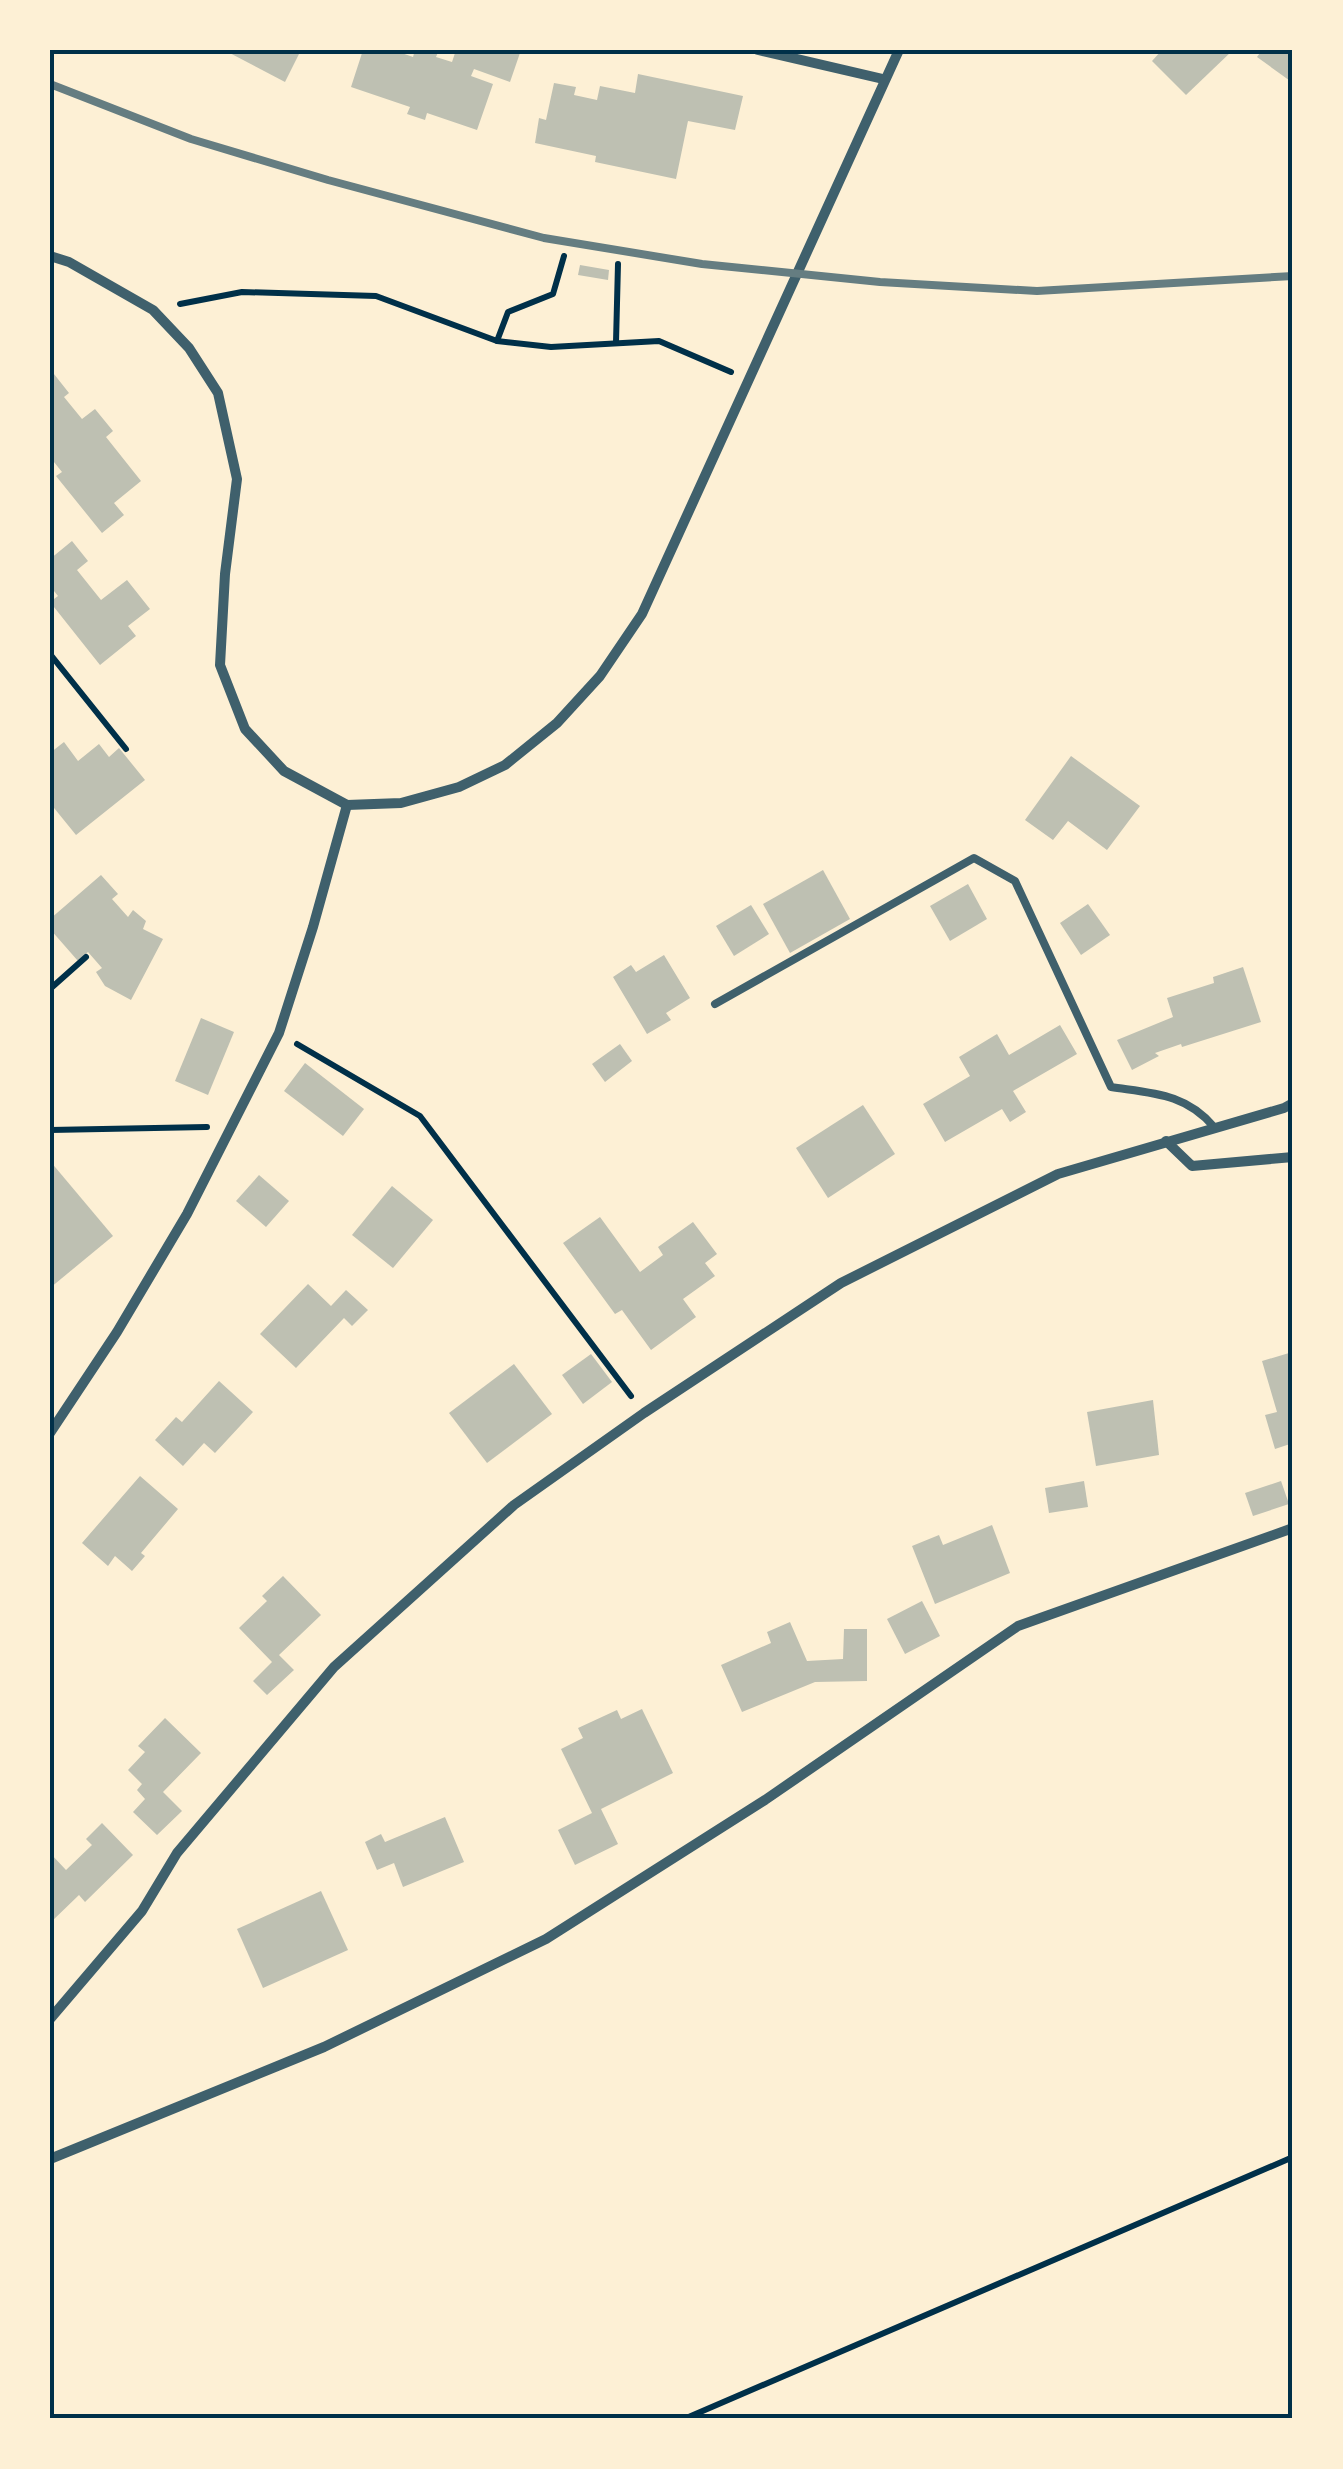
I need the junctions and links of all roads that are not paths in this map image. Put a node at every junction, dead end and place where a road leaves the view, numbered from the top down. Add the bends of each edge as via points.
1 (758, 50) edge
2 (899, 50) edge
3 (884, 80) junction
4 (50, 256) edge
5 (347, 804) junction
6 (715, 1004) dead end
7 (1293, 1103) edge
8 (1214, 1126) junction
9 (1166, 1140) junction
10 (1293, 1157) edge
11 (50, 1433) edge
12 (1293, 1528) edge
13 (50, 2019) edge
14 (50, 2158) edge

1 - 3 street
2 - 3 street
3 - 5 street via 642,614 600,676 506,765 460,787 401,803
4 - 5 street via 153,310 218,392 237,479 220,665 244,729 284,771
5 - 11 street via 279,1033 187,1214
6 - 8 lane via 974,858 1016,881 1111,1087 1168,1095 1200,1110
7 - 8 street
8 - 9 street
9 - 10 street via 1192,1166
9 - 13 street via 1058,1174 842,1282 514,1505 334,1667 177,1853 142,1911
12 - 14 street via 1018,1626 765,1800 546,1939 324,2048

